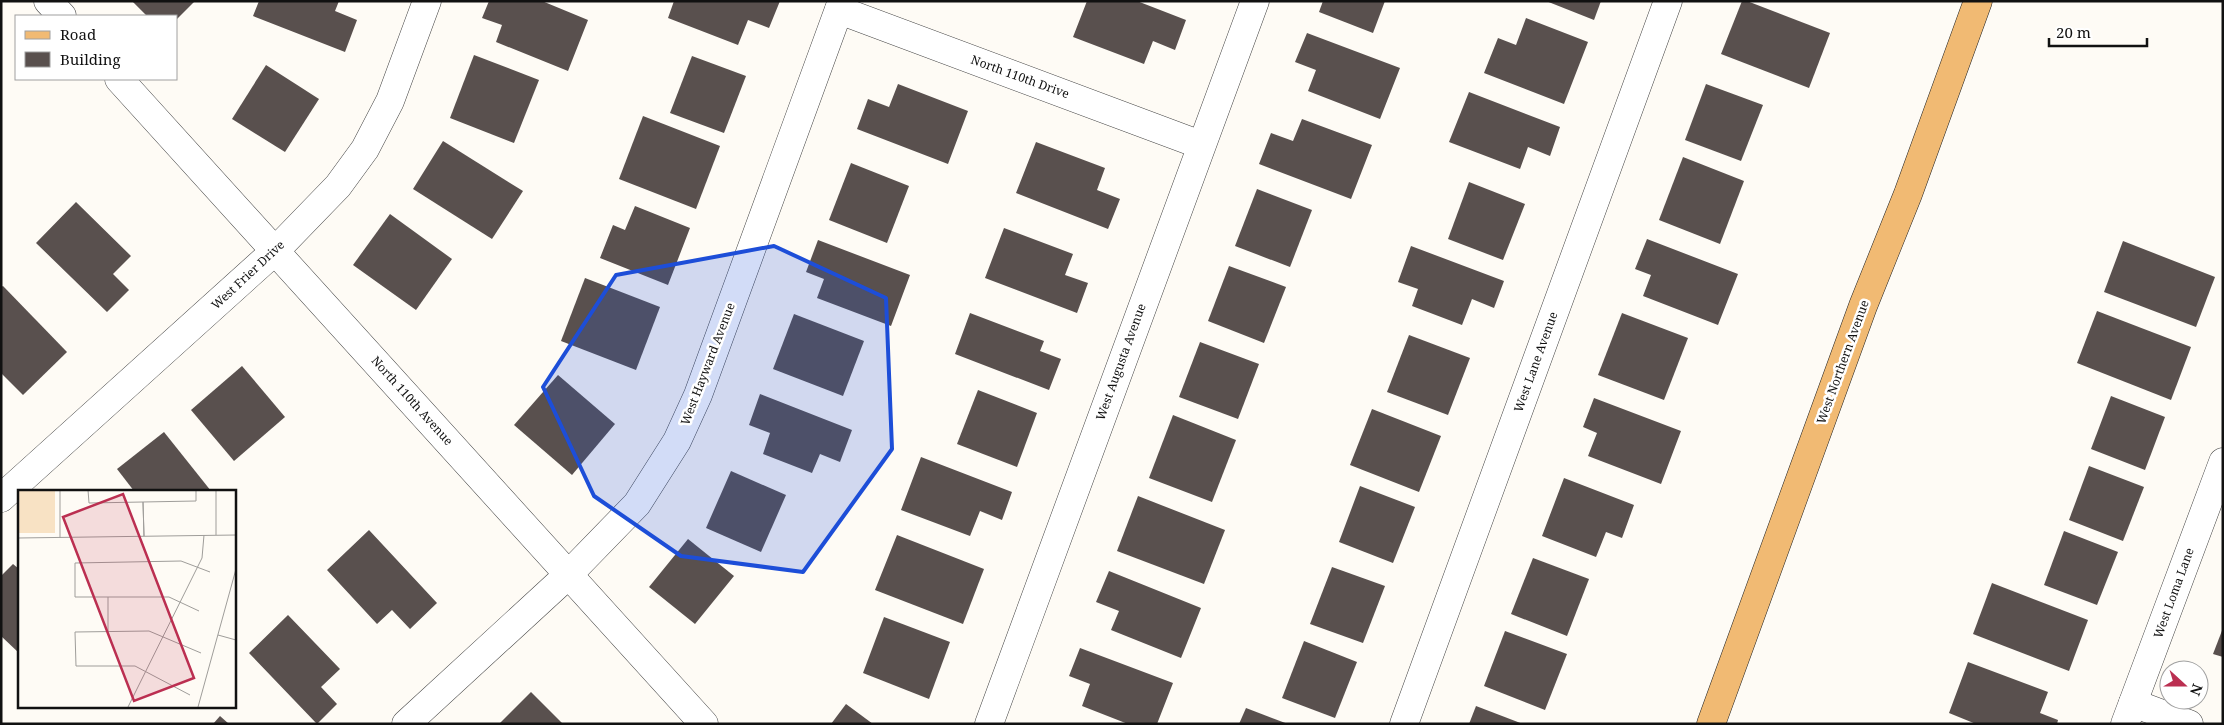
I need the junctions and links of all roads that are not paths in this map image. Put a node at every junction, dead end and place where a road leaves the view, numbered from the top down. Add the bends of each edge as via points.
1 (48, 1) edge
2 (427, 1) edge
3 (1255, 1) edge
4 (1668, 1) edge
5 (1978, 1) edge
6 (840, 5) edge
7 (61, 15) edge
8 (120, 80) edge
9 (1201, 145) junction
10 (276, 250) junction
11 (2223, 462) edge
12 (1, 498) edge
13 (568, 575) junction
14 (2129, 714) edge
15 (406, 724) edge
16 (704, 724) edge
17 (989, 724) edge
18 (1404, 724) edge
19 (1711, 724) edge
20 (2189, 724) edge

1 - 7 street
2 - 10 street, West Frier Drive via 390,101 365,148 338,186
3 - 9 street, West Augusta Avenue
4 - 18 street, West Lane Avenue
5 - 19 main road, West Northern Avenue
6 - 9 street, North 110th Drive
6 - 13 street, West Hayward Avenue via 698,395 677,441 637,504
8 - 10 street, North 110th Avenue
9 - 17 street, West Augusta Avenue
10 - 12 street, West Frier Drive
10 - 13 street, North 110th Avenue
11 - 14 street, West Loma Lane
13 - 15 street, West Hayward Avenue
13 - 16 street, North 110th Avenue
14 - 20 street

